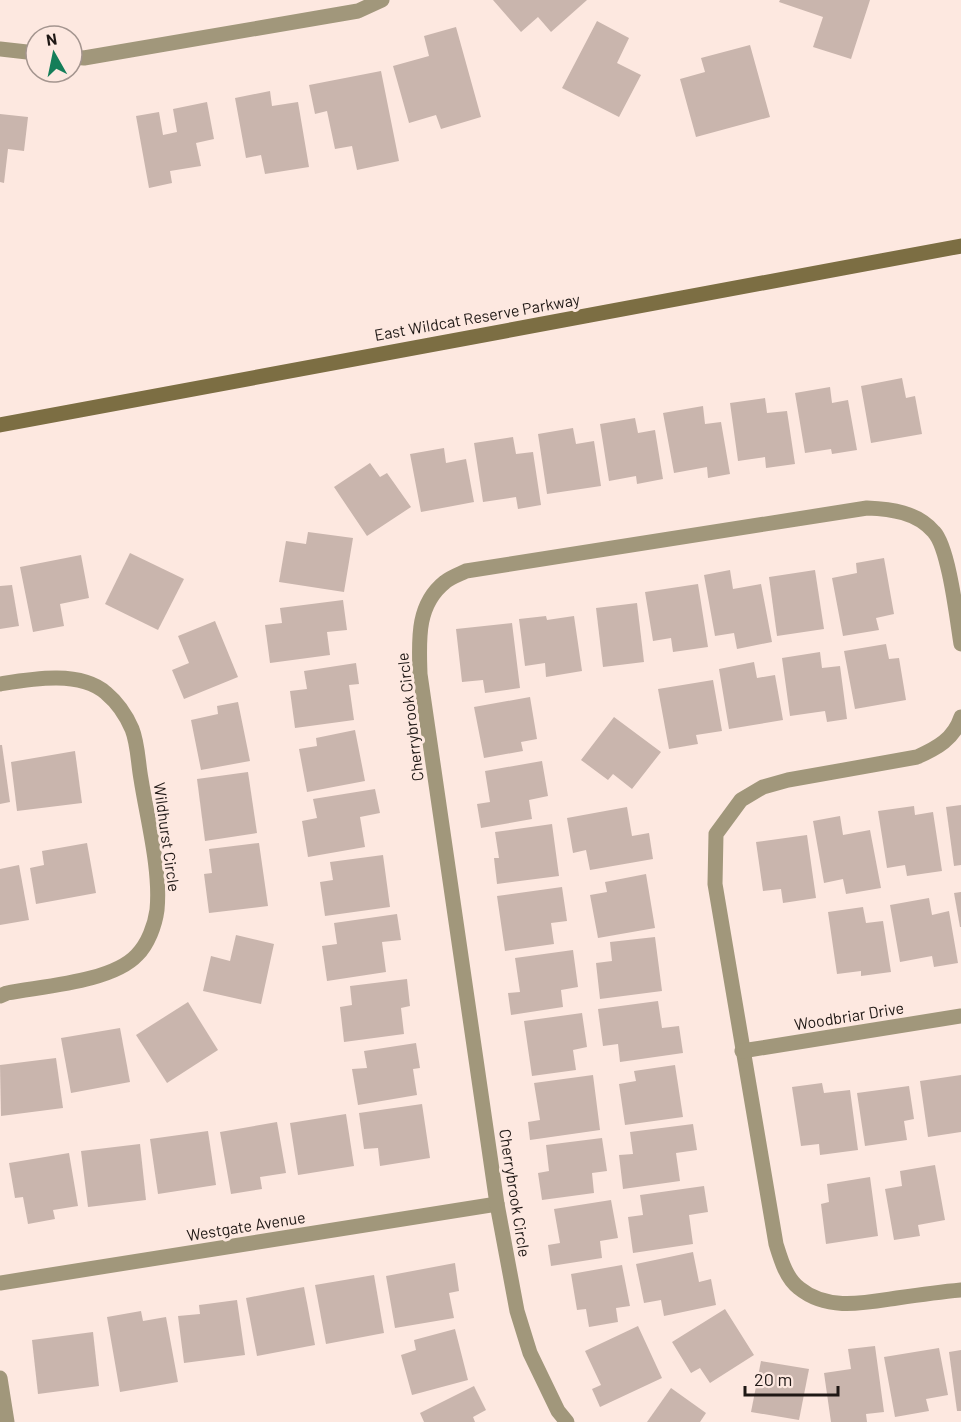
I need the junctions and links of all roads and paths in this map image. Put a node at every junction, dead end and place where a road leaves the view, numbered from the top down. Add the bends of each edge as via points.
1 (382, 0) edge
2 (0, 49) edge
3 (24, 52) edge
4 (84, 58) edge
5 (961, 246) edge
6 (0, 424) edge
7 (961, 644) edge
8 (0, 684) edge
9 (961, 717) edge
10 (0, 996) edge
11 (961, 1016) edge
12 (742, 1051) junction
13 (497, 1204) junction
14 (0, 1283) edge
15 (961, 1290) edge
16 (0, 1378) edge
17 (7, 1422) edge
18 (567, 1422) edge

1 - 4 street via 358,11
2 - 3 street
5 - 6 main road, East Wildcat Reserve Parkway
7 - 13 street, Cherrybrook Circle via 945,556 936,533 920,520 894,510 867,508 466,571 446,580 432,596 422,614 420,674
8 - 10 street, Wildhurst Circle via 39,677 84,681 104,691 121,707 134,732 158,884 157,912 149,937 138,955 122,967 100,976
9 - 12 street via 950,738 917,757 763,787 741,800 716,834 715,884
11 - 12 street, Woodbriar Drive
12 - 15 street via 776,1244 785,1270 797,1287 813,1298 854,1304
13 - 14 street, Westgate Avenue
13 - 18 street, Cherrybrook Circle via 517,1311 530,1353
16 - 17 street

